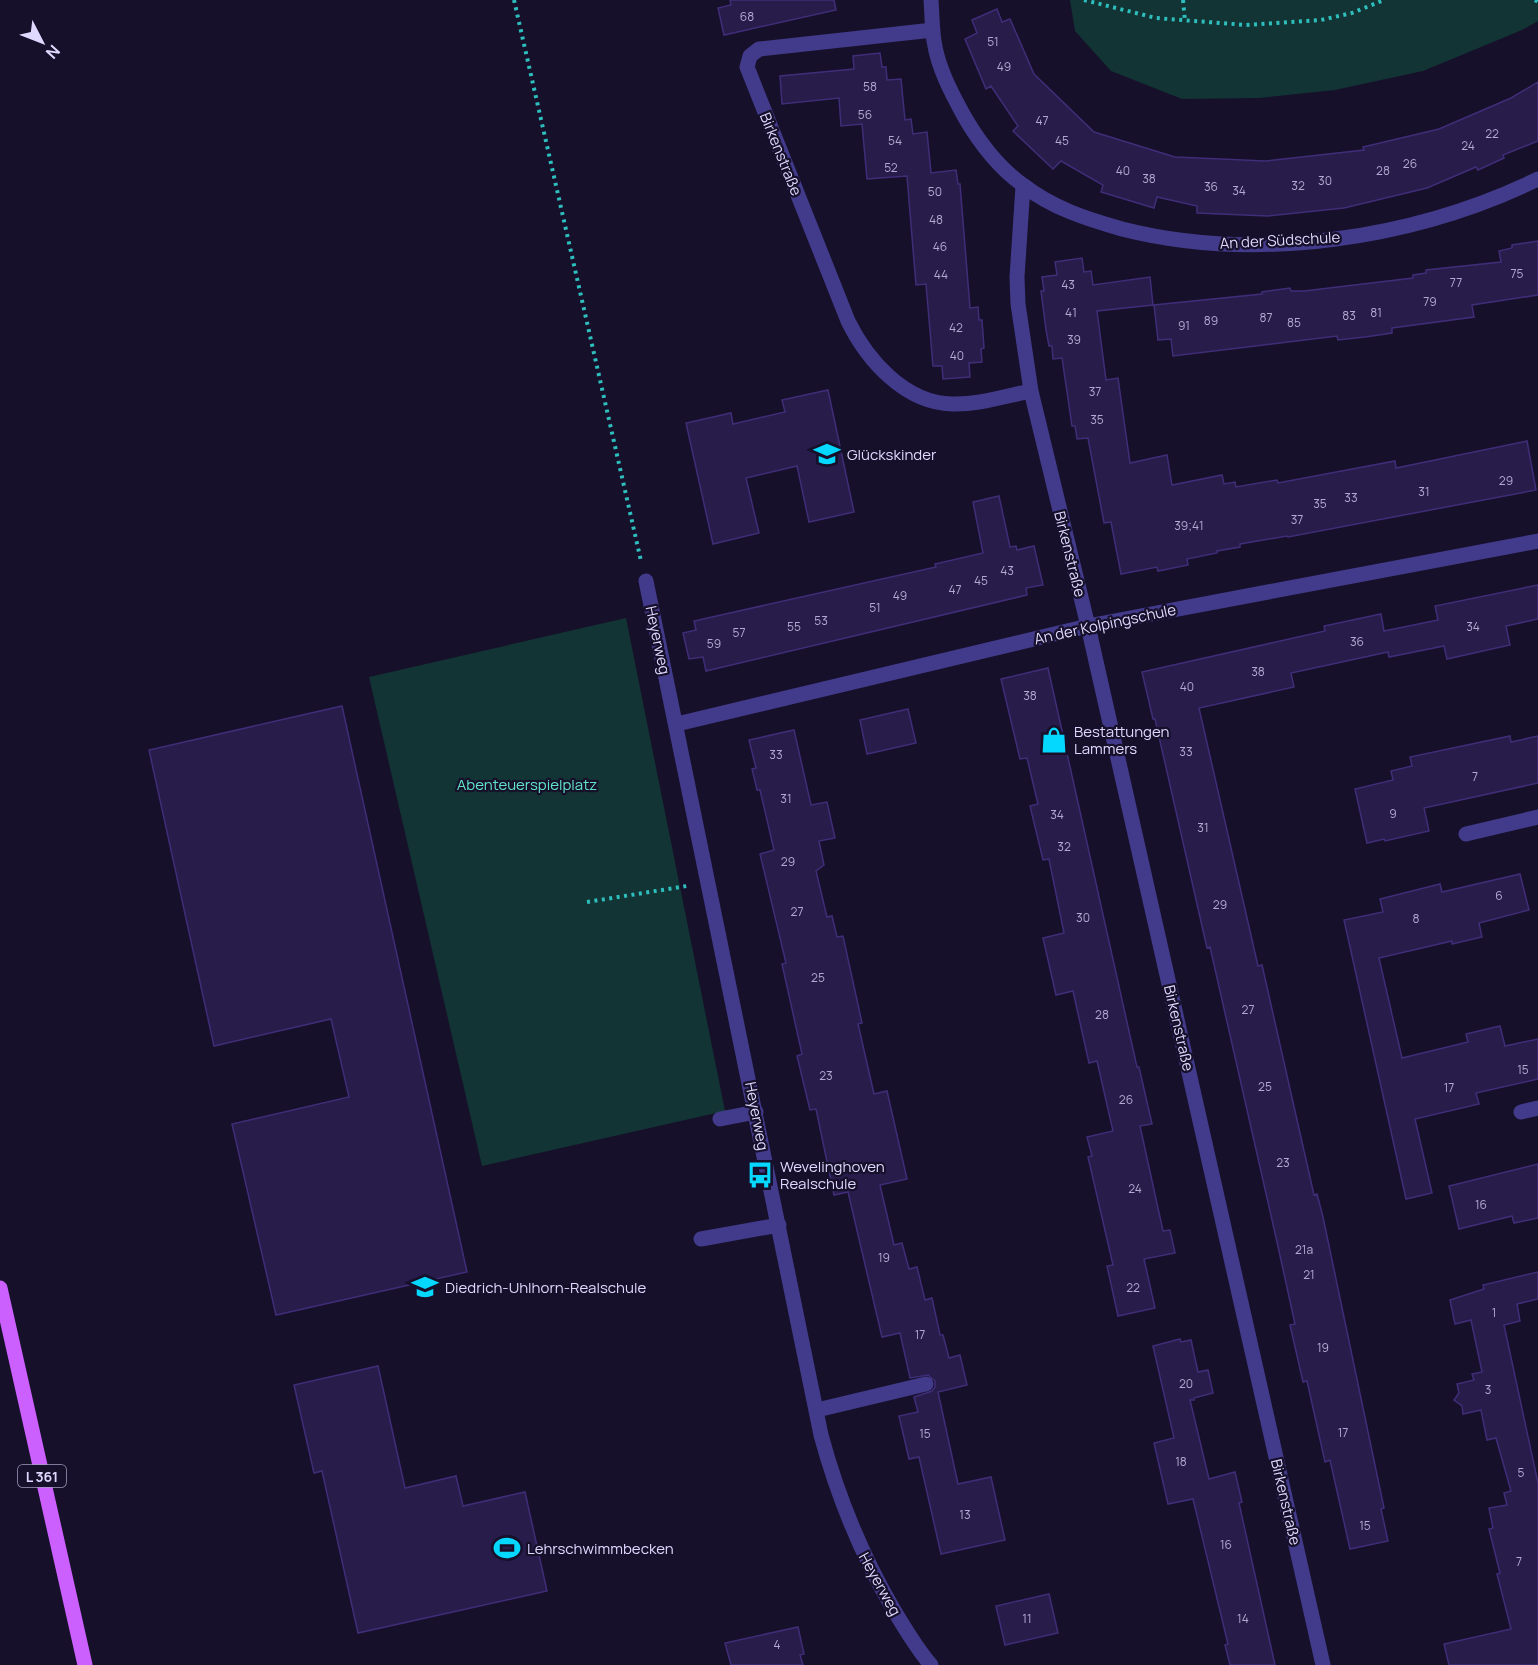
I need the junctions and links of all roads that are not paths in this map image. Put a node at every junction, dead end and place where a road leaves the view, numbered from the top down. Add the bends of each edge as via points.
1 (931, 0) edge
2 (933, 30) junction
3 (1538, 178) edge
4 (1023, 186) junction
5 (1030, 392) junction
6 (1538, 541) edge
7 (646, 581) road end
8 (1088, 626) junction
9 (677, 724) junction
10 (1538, 817) edge
11 (1466, 834) dead end
12 (1538, 1108) edge
13 (756, 1112) junction
14 (1521, 1112) dead end
15 (720, 1119) dead end
16 (779, 1225) junction
17 (701, 1239) dead end
18 (0, 1288) edge
19 (926, 1384) dead end
20 (817, 1410) junction
21 (85, 1665) edge
22 (931, 1665) edge
23 (1323, 1665) edge

1 - 2 street
2 - 4 street via 939,65 969,125 993,157
2 - 5 street, Birkenstraße via 759,49 748,59 747,67 848,321 866,351 895,381 931,402 967,403
3 - 4 street, An der Südschule via 1480,203 1407,224 1313,241 1244,245 1197,243 1108,225 1053,205
4 - 5 street, Birkenstraße via 1017,277
5 - 8 street, Birkenstraße
6 - 8 street, An der Kolpingschule
7 - 9 street, Heyerweg
8 - 9 street, An der Kolpingschule
8 - 23 street, Birkenstraße
9 - 13 street, Heyerweg
10 - 11 street
12 - 14 street
13 - 15 street
13 - 16 street, Heyerweg
16 - 17 street
16 - 20 street, Heyerweg
18 - 21 main road, L 361
19 - 20 street
20 - 22 street, Heyerweg via 837,1488 859,1546 893,1609

